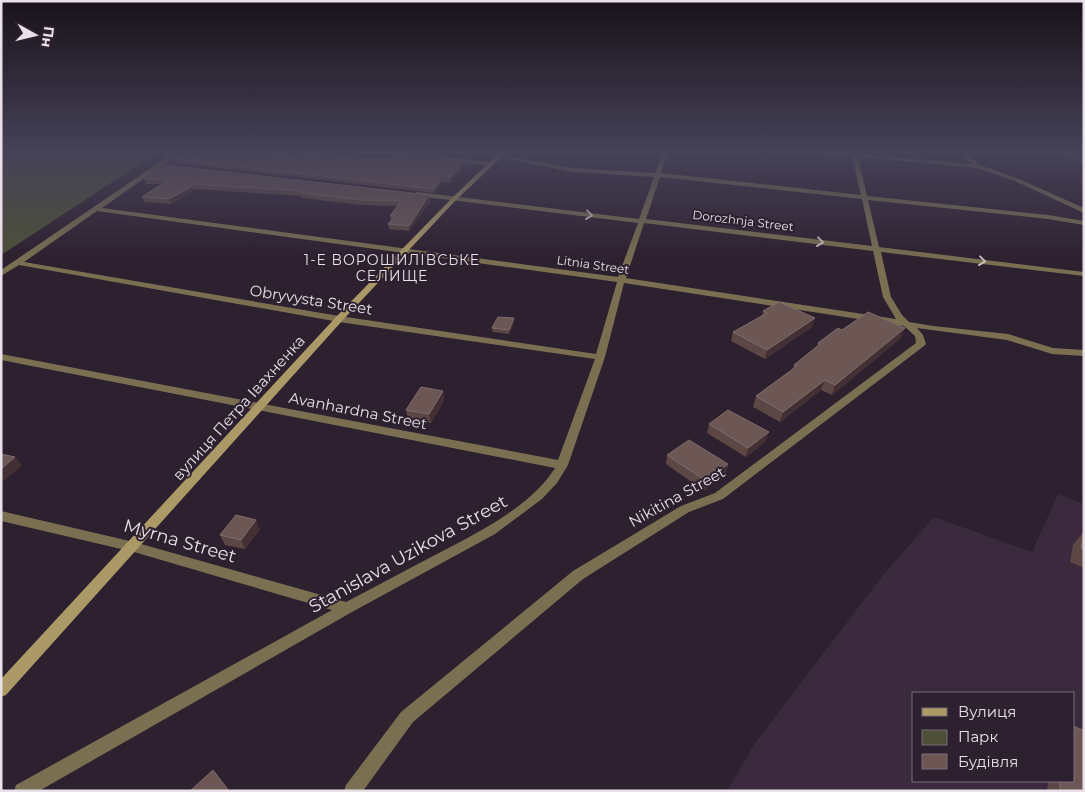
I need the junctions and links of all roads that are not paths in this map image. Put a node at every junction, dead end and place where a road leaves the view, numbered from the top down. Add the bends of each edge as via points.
1 (126, 188) edge
2 (466, 188) edge
3 (655, 188) edge
4 (787, 188) edge
5 (864, 188) edge
6 (1035, 188) edge
7 (405, 193) edge
8 (866, 196) junction
9 (454, 199) junction
10 (96, 208) junction
11 (1084, 211) edge
12 (643, 221) junction
13 (1084, 223) edge
14 (875, 248) junction
15 (404, 250) junction
16 (18, 263) junction
17 (1, 274) edge
18 (1084, 274) edge
19 (621, 280) junction
20 (339, 319) junction
21 (905, 323) junction
22 (1084, 353) edge
23 (1, 357) edge
24 (600, 358) junction
25 (260, 408) junction
26 (562, 464) junction
27 (1, 516) edge
28 (134, 547) junction
29 (347, 608) junction
30 (1, 690) edge
31 (22, 791) edge
32 (352, 791) edge

1 - 10 street
2 - 9 street, вулиця Петра Івахненка
3 - 12 street, Stanislava Uzikova Street
4 - 8 street
5 - 8 street, Nikitina Street
6 - 11 street
7 - 9 street, Dorozhnja Street
8 - 13 street
8 - 14 street, Nikitina Street
9 -> 12 street, Dorozhnja Street
9 - 15 street, вулиця Петра Івахненка
10 - 15 street, Litnia Street
10 - 16 street
12 -> 14 street, Dorozhnja Street
12 - 19 street, Stanislava Uzikova Street
14 -> 18 street, Dorozhnja Street
14 - 21 street, Nikitina Street via 887,297
15 - 19 street, Litnia Street
15 - 20 street, вулиця Петра Івахненка
16 - 17 street
16 - 20 street, Obryvysta Street
19 - 21 street, Litnia Street
19 - 24 street, Stanislava Uzikova Street
20 - 24 street, Obryvysta Street
20 - 25 street, вулиця Петра Івахненка
21 - 22 street, Litnia Street via 1008,337 1052,351
21 - 32 street, Nikitina Street via 922,340 917,348 719,496 684,509 578,575 407,717
23 - 25 street, Avanhardna Street
24 - 26 street, Stanislava Uzikova Street
25 - 26 street, Avanhardna Street
25 - 28 street, вулиця Петра Івахненка
26 - 29 street, Stanislava Uzikova Street via 553,480 515,515
27 - 28 street, Myrna Street
28 - 29 street, Myrna Street
28 - 30 street, вулиця Петра Івахненка
29 - 31 street, Stanislava Uzikova Street

